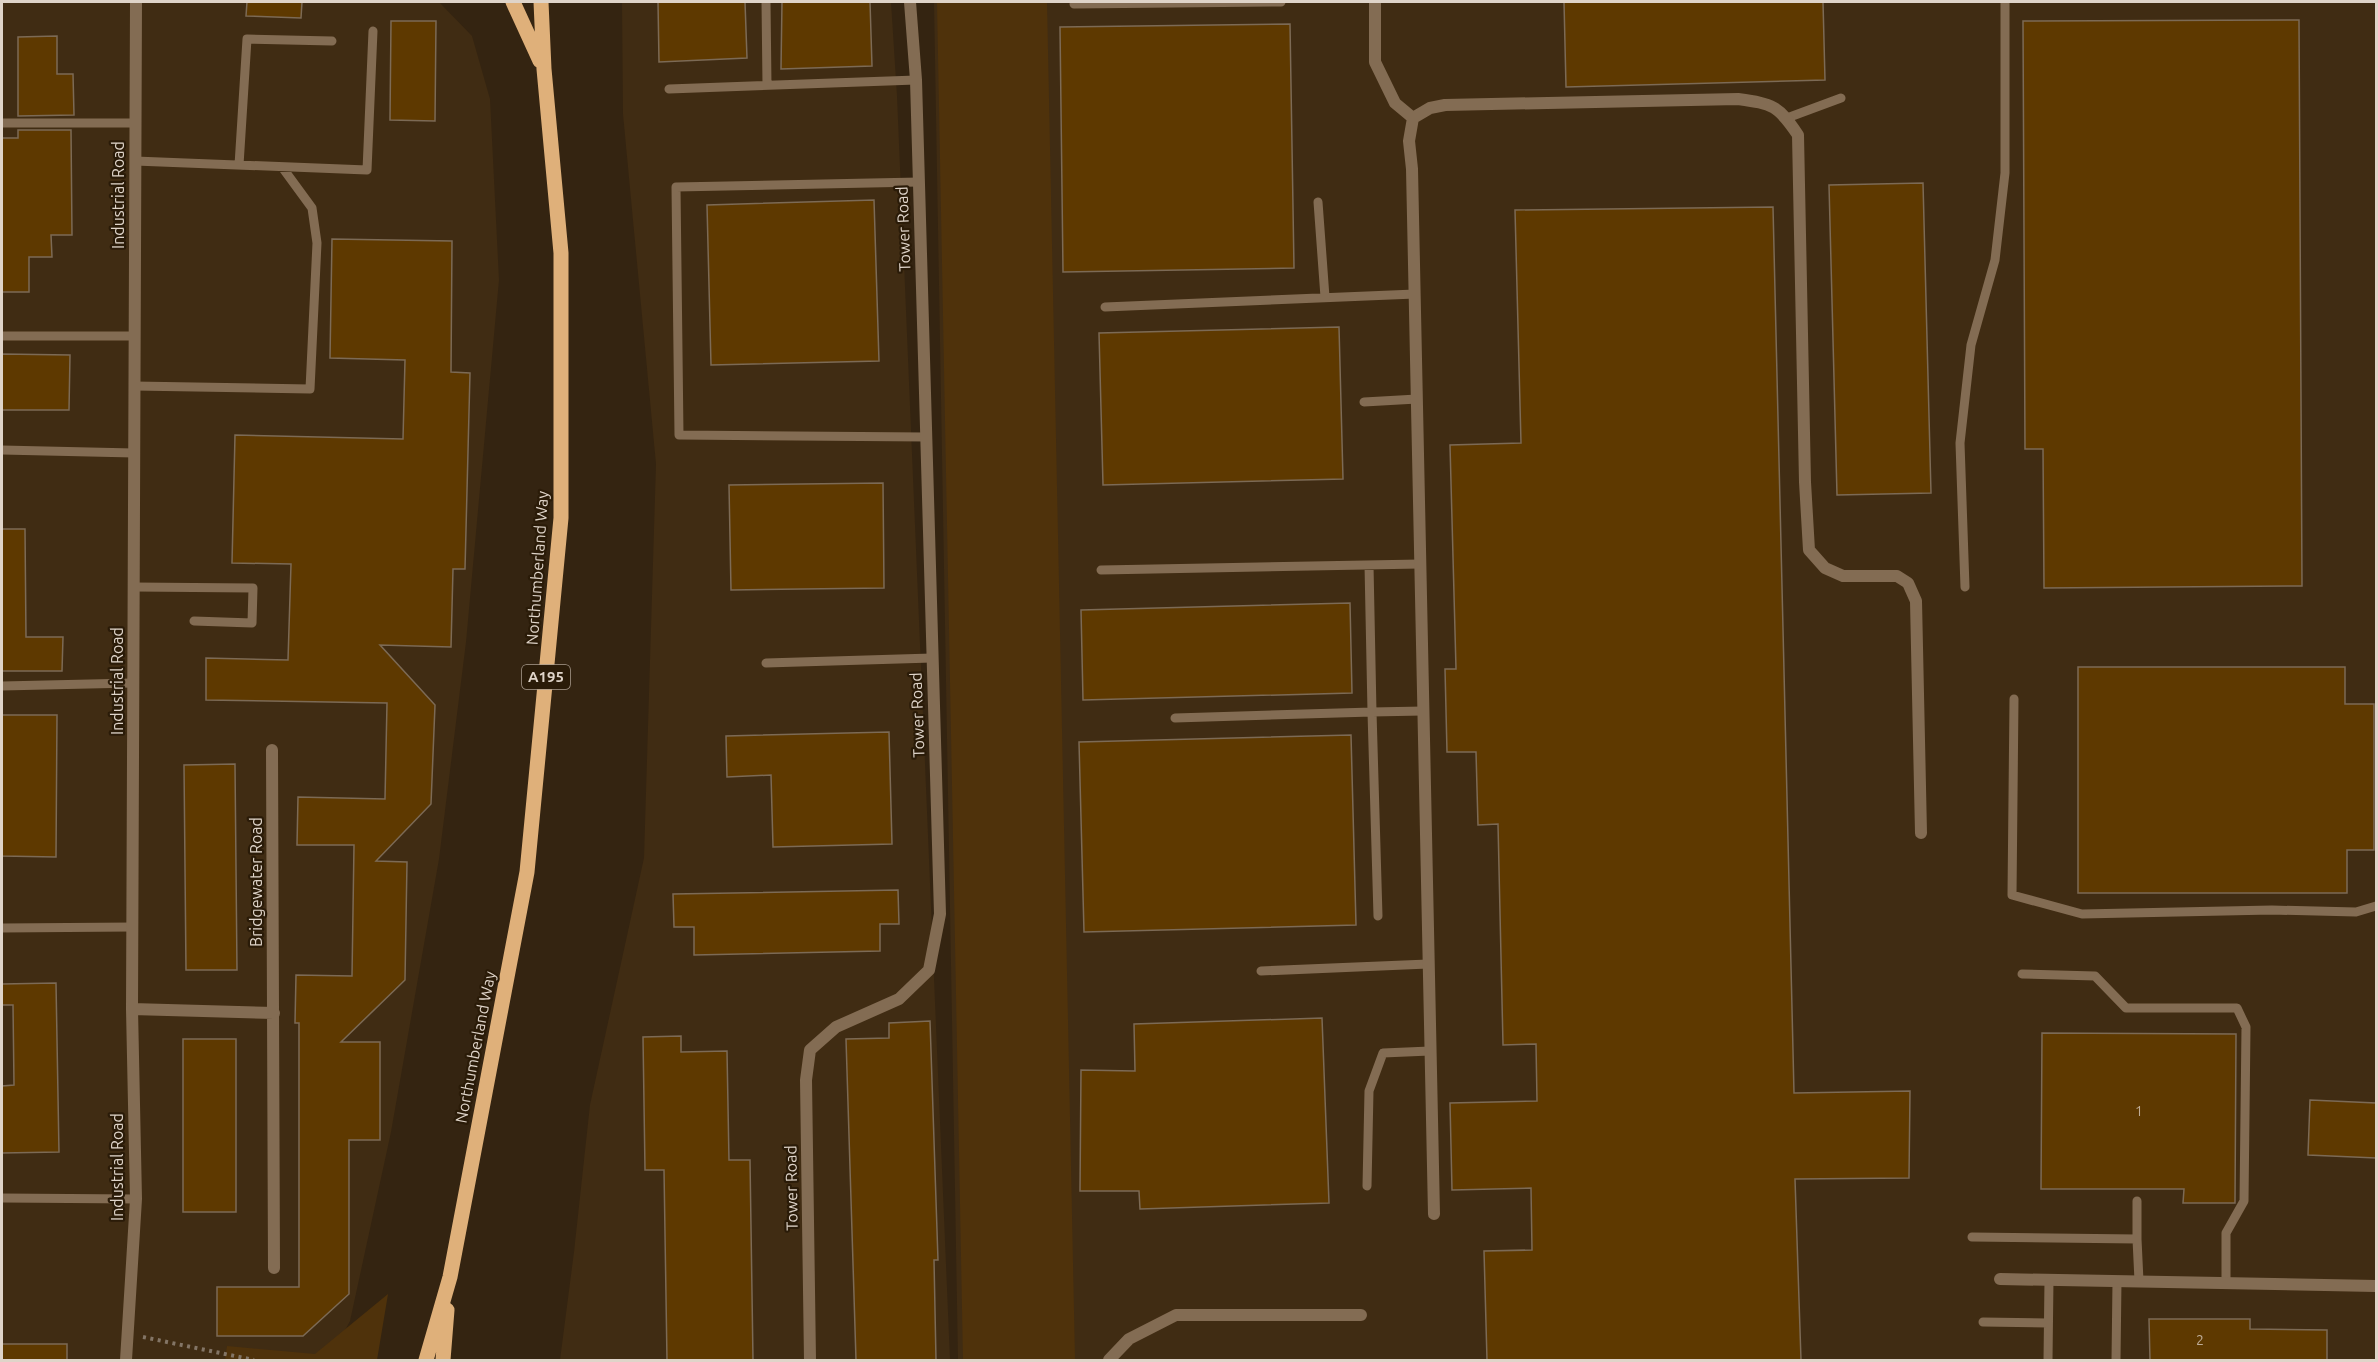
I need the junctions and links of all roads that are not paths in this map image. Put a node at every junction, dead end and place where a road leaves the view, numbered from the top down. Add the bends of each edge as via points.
1 (136, 2) edge
2 (513, 2) edge
3 (541, 2) edge
4 (766, 2) edge
5 (910, 2) edge
6 (1281, 2) edge
7 (1375, 2) edge
8 (2005, 2) edge
9 (1074, 4) dead end
10 (373, 31) dead end
11 (332, 40) dead end
12 (544, 69) junction
13 (916, 80) junction
14 (767, 85) junction
15 (669, 89) dead end
16 (1841, 98) dead end
17 (1413, 118) junction
18 (1787, 118) junction
19 (2, 123) edge
20 (135, 123) junction
21 (135, 161) junction
22 (239, 165) junction
23 (282, 167) junction
24 (919, 182) junction
25 (1318, 202) dead end
26 (1414, 294) junction
27 (1325, 297) junction
28 (1105, 307) dead end
29 (2, 336) edge
30 (135, 336) junction
31 (134, 386) junction
32 (1417, 399) junction
33 (1364, 402) dead end
34 (926, 437) junction
35 (2, 450) edge
36 (134, 453) junction
37 (1420, 564) junction
38 (1369, 565) junction
39 (1101, 570) dead end
40 (134, 587) junction
41 (1965, 587) dead end
42 (194, 621) dead end
43 (932, 658) junction
44 (766, 663) dead end
45 (133, 683) junction
46 (2, 686) edge
47 (2014, 699) dead end
48 (1423, 711) junction
49 (1372, 712) junction
50 (1175, 718) dead end
51 (272, 750) dead end
52 (1921, 833) dead end
53 (2376, 906) edge
54 (1378, 916) dead end
55 (133, 927) junction
56 (2, 928) edge
57 (1428, 964) junction
58 (1261, 971) dead end
59 (2022, 974) dead end
60 (132, 1010) junction
61 (274, 1013) junction
62 (1430, 1051) junction
63 (1367, 1186) dead end
64 (2, 1198) edge
65 (136, 1199) junction
66 (2137, 1202) dead end
67 (1434, 1215) dead end
68 (1972, 1236) dead end
69 (2138, 1239) junction
70 (274, 1268) dead end
71 (450, 1277) junction
72 (2000, 1279) dead end
73 (2049, 1280) junction
74 (2117, 1281) junction
75 (2139, 1281) junction
76 (2226, 1283) junction
77 (2376, 1286) edge
78 (1361, 1315) dead end
79 (1983, 1322) dead end
80 (2049, 1323) junction
81 (126, 1360) edge
82 (426, 1360) edge
83 (443, 1360) edge
84 (810, 1360) edge
85 (1109, 1360) edge
86 (2048, 1360) edge
87 (2116, 1360) edge

1 - 20 street, Industrial Road
2 - 12 main road, Northumberland Way / A195
3 - 12 main road, Northumberland Way / A195
4 - 14 lane
5 - 13 street, Tower Road
6 - 9 lane
7 - 17 street via 1375,62 1395,102
8 - 41 lane via 2005,173 1995,260 1971,345 1960,443
10 - 23 lane via 366,170
11 - 22 lane via 247,39
12 - 71 main road, Northumberland Way / A195 via 561,253 561,518 527,872
13 - 14 lane
13 - 24 street, Tower Road
14 - 15 lane
16 - 18 lane
17 - 18 street via 1445,105 1738,99 1763,102 1784,112
17 - 26 street via 1409,141
18 - 52 street via 1798,135 1809,550 1825,568 1843,576 1897,576 1908,584 1916,601
19 - 20 lane
20 - 21 street, Industrial Road
21 - 22 lane
21 - 30 street, Industrial Road
22 - 23 lane
23 - 31 lane via 312,208 316,243 310,389
24 - 34 street, Tower Road
24 - 34 lane via 676,187 678,435
25 - 27 lane
26 - 27 lane
26 - 32 street
27 - 28 lane
29 - 30 lane
30 - 31 street, Industrial Road
31 - 36 street, Industrial Road
32 - 33 lane
32 - 37 street
34 - 43 street, Tower Road
35 - 36 lane
36 - 40 street, Industrial Road
37 - 38 lane
37 - 48 street
38 - 39 lane
38 - 49 lane
40 - 42 lane via 253,588 252,623
40 - 45 street, Industrial Road
43 - 44 lane
43 - 84 street, Tower Road via 940,915 929,970 899,999 836,1027 810,1050 806,1080
45 - 46 lane
45 - 55 street, Industrial Road
47 - 53 lane via 2012,895 2082,914 2356,912
48 - 49 lane
48 - 57 street
49 - 50 lane
49 - 54 lane
51 - 61 street, Bridgewater Road
55 - 56 lane
55 - 60 street, Industrial Road
57 - 58 lane
57 - 62 street
59 - 76 lane via 2096,976 2126,1008 2237,1008 2246,1027 2244,1201 2226,1233
60 - 61 street
60 - 65 street, Industrial Road
61 - 70 street, Bridgewater Road
62 - 63 lane via 1383,1053 1369,1091
62 - 67 street
64 - 65 lane
65 - 81 street, Industrial Road
66 - 69 lane
68 - 69 lane
69 - 75 lane
71 - 82 main road, Northumberland Way / A195
71 - 83 main road, Northumberland Way / A195
72 - 73 street
73 - 74 street
73 - 80 lane
74 - 75 street
74 - 87 lane
75 - 76 street
76 - 77 street
78 - 85 street via 1176,1315 1129,1339
79 - 80 lane
80 - 86 lane

